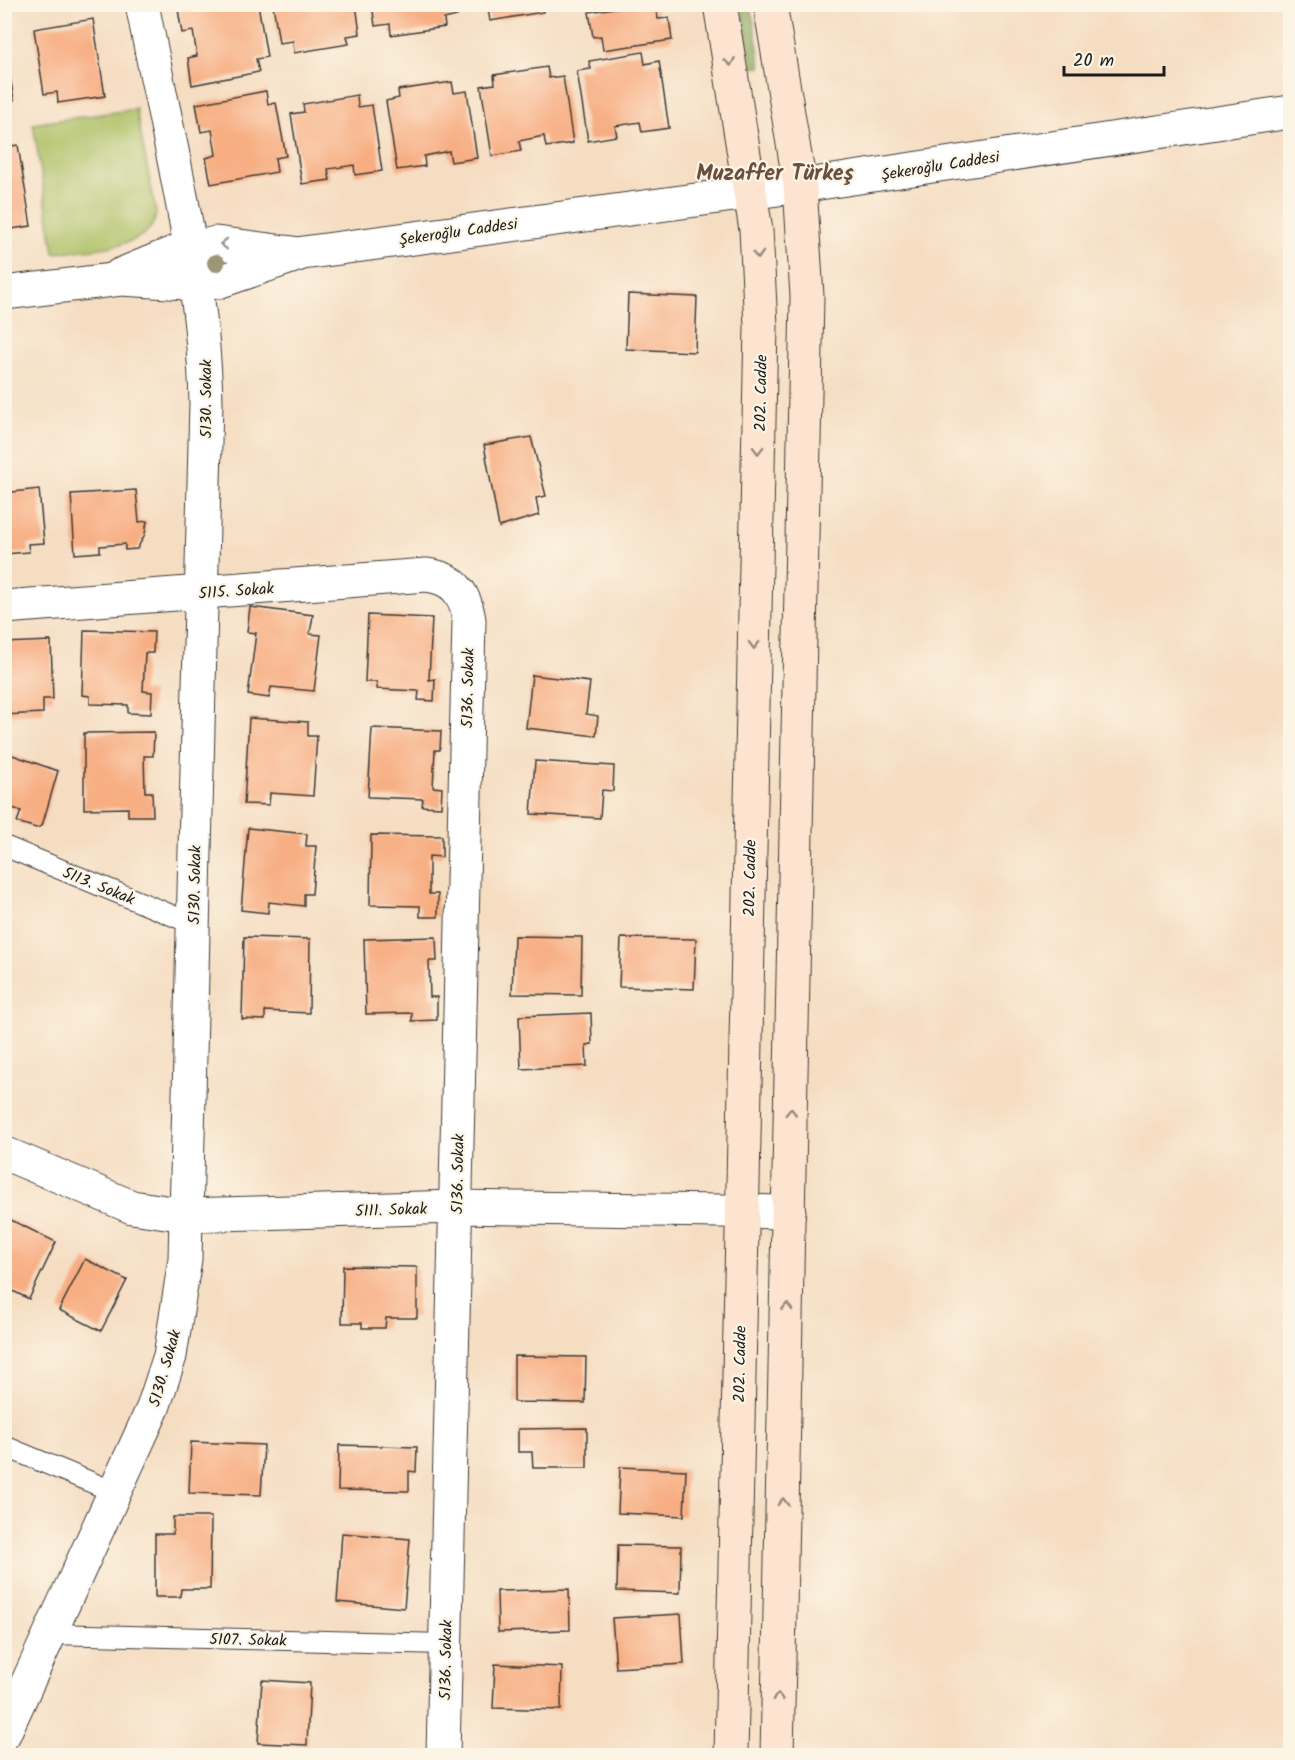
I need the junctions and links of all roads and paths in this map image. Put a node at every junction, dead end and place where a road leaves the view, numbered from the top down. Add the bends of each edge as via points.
1 (142, 4) edge
2 (720, 4) edge
3 (770, 4) edge
4 (1290, 112) edge
5 (800, 186) junction
6 (751, 193) junction
7 (188, 248) junction
8 (303, 253) junction
9 (101, 280) junction
10 (196, 284) junction
11 (4, 293) edge
12 (201, 592) junction
13 (462, 594) joint
14 (4, 608) edge
15 (4, 846) edge
16 (193, 924) junction
17 (4, 1153) edge
18 (456, 1207) junction
19 (742, 1211) junction
20 (789, 1212) junction
21 (186, 1215) junction
22 (4, 1446) edge
23 (117, 1493) junction
24 (51, 1634) junction
25 (445, 1644) junction
26 (8, 1720) edge
27 (442, 1755) edge
28 (731, 1755) edge
29 (777, 1755) edge

1 - 7 street, 5130. Sokak
2 -> 6 main road, 202. Cadde
3 - 5 main road
4 - 5 street, Şekeroğlu Caddesi
5 - 6 street, Şekeroğlu Caddesi
20 -> 5 main road via 807,339 806,248
6 - 8 street, Şekeroğlu Caddesi
6 -> 19 main road, 202. Cadde via 761,326
8 -> 7 street, Şekeroğlu Caddesi via 235,244
7 - 9 street, Şekeroğlu Caddesi
7 - 10 street, 5130. Sokak
8 - 10 street, Şekeroğlu Caddesi via 218,282
9 - 10 street, Şekeroğlu Caddesi
9 - 11 street, Şekeroğlu Caddesi
10 - 12 street, 5130. Sokak via 206,392
12 - 13 street, 5115. Sokak via 426,575 453,583
12 - 14 street, 5115. Sokak
12 - 16 street, 5130. Sokak
13 - 18 street, 5136. Sokak via 469,620
15 - 16 lane, 5113. Sokak
16 - 21 street, 5130. Sokak
17 - 21 street, 5111. Sokak via 132,1207
18 - 19 street, 5111. Sokak
18 - 21 street, 5111. Sokak
18 - 25 street, 5136. Sokak
19 - 20 street, 5111. Sokak
19 - 28 main road, 202. Cadde
29 -> 20 main road
21 - 23 street, 5130. Sokak via 180,1299 170,1356
22 - 23 lane
23 - 24 street, 5130. Sokak
24 - 25 lane, 5107. Sokak
24 - 26 street, 5130. Sokak
25 - 27 street, 5136. Sokak

